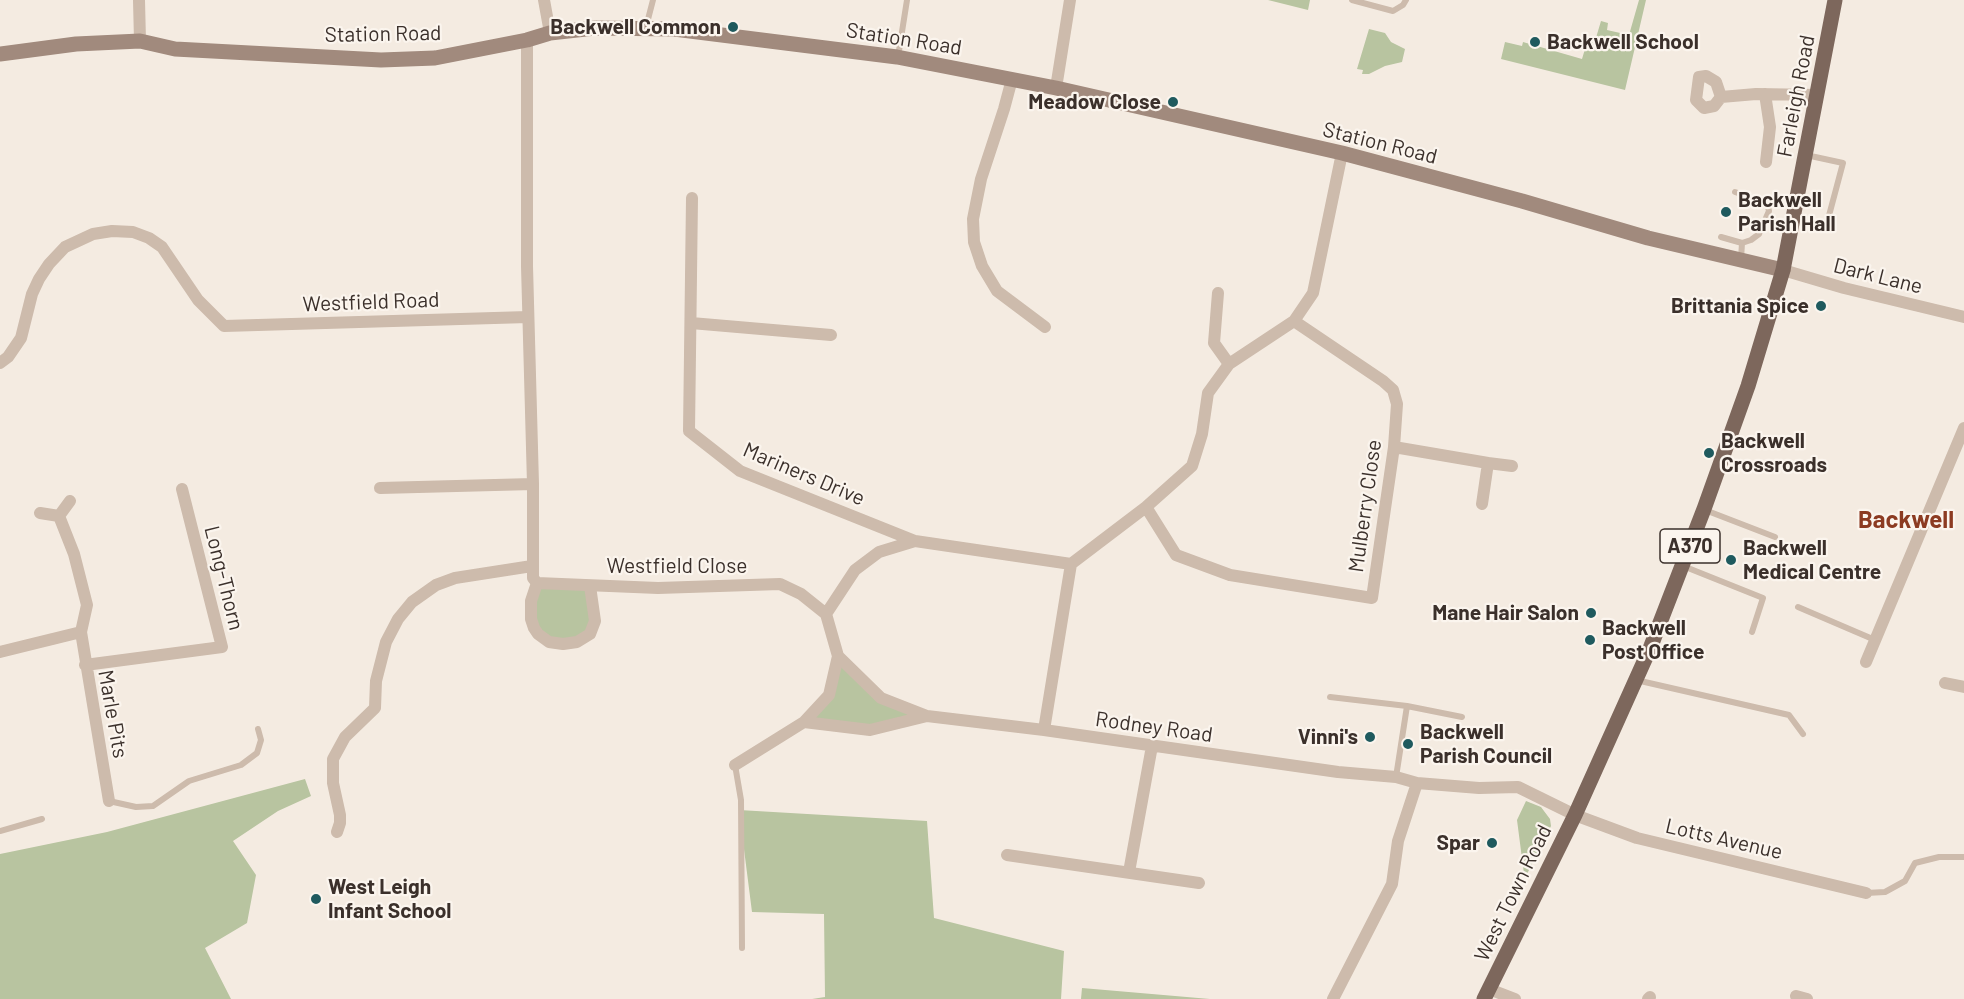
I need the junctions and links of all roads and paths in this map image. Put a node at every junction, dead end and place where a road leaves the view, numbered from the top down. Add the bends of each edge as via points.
1 (139, 0) edge
2 (544, 0) edge
3 (653, 0) edge
4 (907, 0) edge
5 (1070, 0) edge
6 (1352, 0) edge
7 (1406, 0) edge
8 (1835, 0) edge
9 (646, 27) junction
10 (550, 33) junction
11 (527, 40) junction
12 (140, 41) junction
13 (0, 54) edge
14 (897, 57) junction
15 (1012, 80) junction
16 (1056, 88) junction
17 (1765, 94) junction
18 (1817, 95) junction
19 (1721, 97) dead end
20 (1342, 153) junction
21 (1806, 154) junction
22 (1766, 162) dead end
23 (1735, 192) dead end
24 (692, 198) dead end
25 (1827, 223) dead end
26 (1721, 237) dead end
27 (1742, 243) junction
28 (1741, 260) junction
29 (1783, 270) junction
30 (1218, 292) dead end
31 (528, 316) junction
32 (1964, 317) edge
33 (1294, 321) junction
34 (692, 323) junction
35 (1045, 327) dead end
36 (831, 336) dead end
37 (0, 363) edge
38 (1229, 364) junction
39 (1964, 428) edge
40 (1394, 447) junction
41 (1488, 463) junction
42 (1512, 466) dead end
43 (533, 484) junction
44 (380, 488) dead end
45 (182, 489) dead end
46 (70, 501) dead end
47 (1482, 504) dead end
48 (1146, 507) junction
49 (1704, 510) junction
50 (40, 513) dead end
51 (59, 516) junction
52 (1775, 537) dead end
53 (915, 541) junction
54 (1071, 564) junction
55 (1682, 566) junction
56 (532, 567) junction
57 (537, 582) junction
58 (590, 586) junction
59 (1798, 607) dead end
60 (826, 614) junction
61 (81, 632) junction
62 (1752, 632) dead end
63 (1875, 640) junction
64 (0, 652) edge
65 (838, 656) junction
66 (1866, 662) dead end
67 (85, 665) junction
68 (1635, 680) junction
69 (1945, 683) dead end
70 (1964, 687) edge
71 (1330, 697) dead end
72 (1407, 706) junction
73 (927, 716) junction
74 (1462, 717) dead end
75 (804, 722) junction
76 (258, 729) dead end
77 (1044, 730) junction
78 (1803, 734) dead end
79 (1152, 746) junction
80 (735, 765) joint
81 (1396, 777) junction
82 (1417, 783) junction
83 (108, 801) joint
84 (1575, 815) junction
85 (42, 819) dead end
86 (0, 831) edge
87 (337, 832) dead end
88 (1007, 855) dead end
89 (1964, 857) edge
90 (1129, 872) junction
91 (1199, 883) dead end
92 (1866, 893) joint
93 (742, 948) dead end
94 (1486, 994) edge
95 (1333, 999) edge
96 (1515, 999) edge

1 - 12 street
2 - 10 street
3 - 9 lane
4 - 14 lane
5 - 16 street
6 - 7 lane via 1393,11
8 - 18 main road, Farleigh Road / A370
9 - 10 street, Station Road
9 - 14 street, Station Road
10 - 11 street, Station Road
11 - 12 street, Station Road via 435,58 381,60 175,49
11 - 31 street
12 - 13 street, Station Road
14 - 15 street, Station Road
15 - 16 street, Station Road
15 - 35 street via 981,179 973,219 974,242 997,291
16 - 20 street, Station Road
17 - 18 street
17 - 19 street
17 - 22 street via 1770,128
18 - 21 main road, Farleigh Road / A370
20 - 28 street, Station Road
20 - 33 street via 1313,293
21 - 25 lane via 1843,163
21 - 29 main road, Farleigh Road / A370
23 - 27 lane via 1767,203 1769,211 1759,234
24 - 34 street, Mariners Drive
26 - 27 lane
27 - 28 lane
28 - 29 street, Station Road
29 - 32 street, Dark Lane
29 - 49 main road, A370 via 1748,386
30 - 38 street via 1214,343
31 - 37 street, Westfield Road via 224,326 198,300 162,247 133,232 112,231 93,234 65,247 49,264 32,294 21,338
31 - 43 street
33 - 38 street
33 - 40 street, Mulberry Close via 1393,390 1397,404
34 - 36 street
34 - 53 street, Mariners Drive via 688,431 740,471
38 - 48 street via 1208,393 1192,466
39 - 63 street
40 - 41 street
40 - 48 street, Mulberry Close via 1372,598 1230,575 1176,555
41 - 42 street
41 - 47 street
43 - 44 street
43 - 56 street
45 - 67 street, Long-Thorn via 222,647
46 - 51 street
48 - 54 street
49 - 52 lane
49 - 55 main road, A370
50 - 51 street
51 - 61 street, Marle Pits via 87,605
53 - 54 street, Mariners Drive
53 - 60 street via 879,552 855,570
54 - 77 street
55 - 62 lane via 1763,598
55 - 68 main road, A370
56 - 57 street
56 - 87 street via 455,578 436,585 412,602 398,619 379,671 375,708 345,737 333,759 340,815
57 - 58 street, Westfield Close
57 - 58 street via 531,601 534,628 549,642 563,644 590,634 595,621
58 - 60 street, Westfield Close via 780,584 801,594
59 - 63 lane
60 - 65 street
61 - 64 street
61 - 67 street, Marle Pits
63 - 66 street
65 - 73 street via 881,698
65 - 75 street via 829,695
67 - 83 street, Marle Pits
68 - 78 lane via 1789,715
68 - 84 main road, A370
69 - 70 street
71 - 72 lane
72 - 74 lane
72 - 81 lane
73 - 75 street, Rodney Road via 870,730
73 - 77 street, Rodney Road
75 - 80 street
76 - 83 lane via 261,740 257,753 241,765 189,781 153,806
77 - 79 street, Rodney Road
79 - 81 street, Rodney Road
79 - 90 street
80 - 93 lane via 741,800
81 - 82 street, Rodney Road
82 - 84 street, Rodney Road via 1518,787
82 - 95 street via 1398,841 1392,884
84 - 92 street, Lotts Avenue via 1637,838
84 - 94 main road, West Town Road / A370
85 - 86 lane
88 - 90 street
89 - 92 lane via 1939,857 1915,863 1905,881 1885,892
90 - 91 street
94 - 96 street, West Town Road

